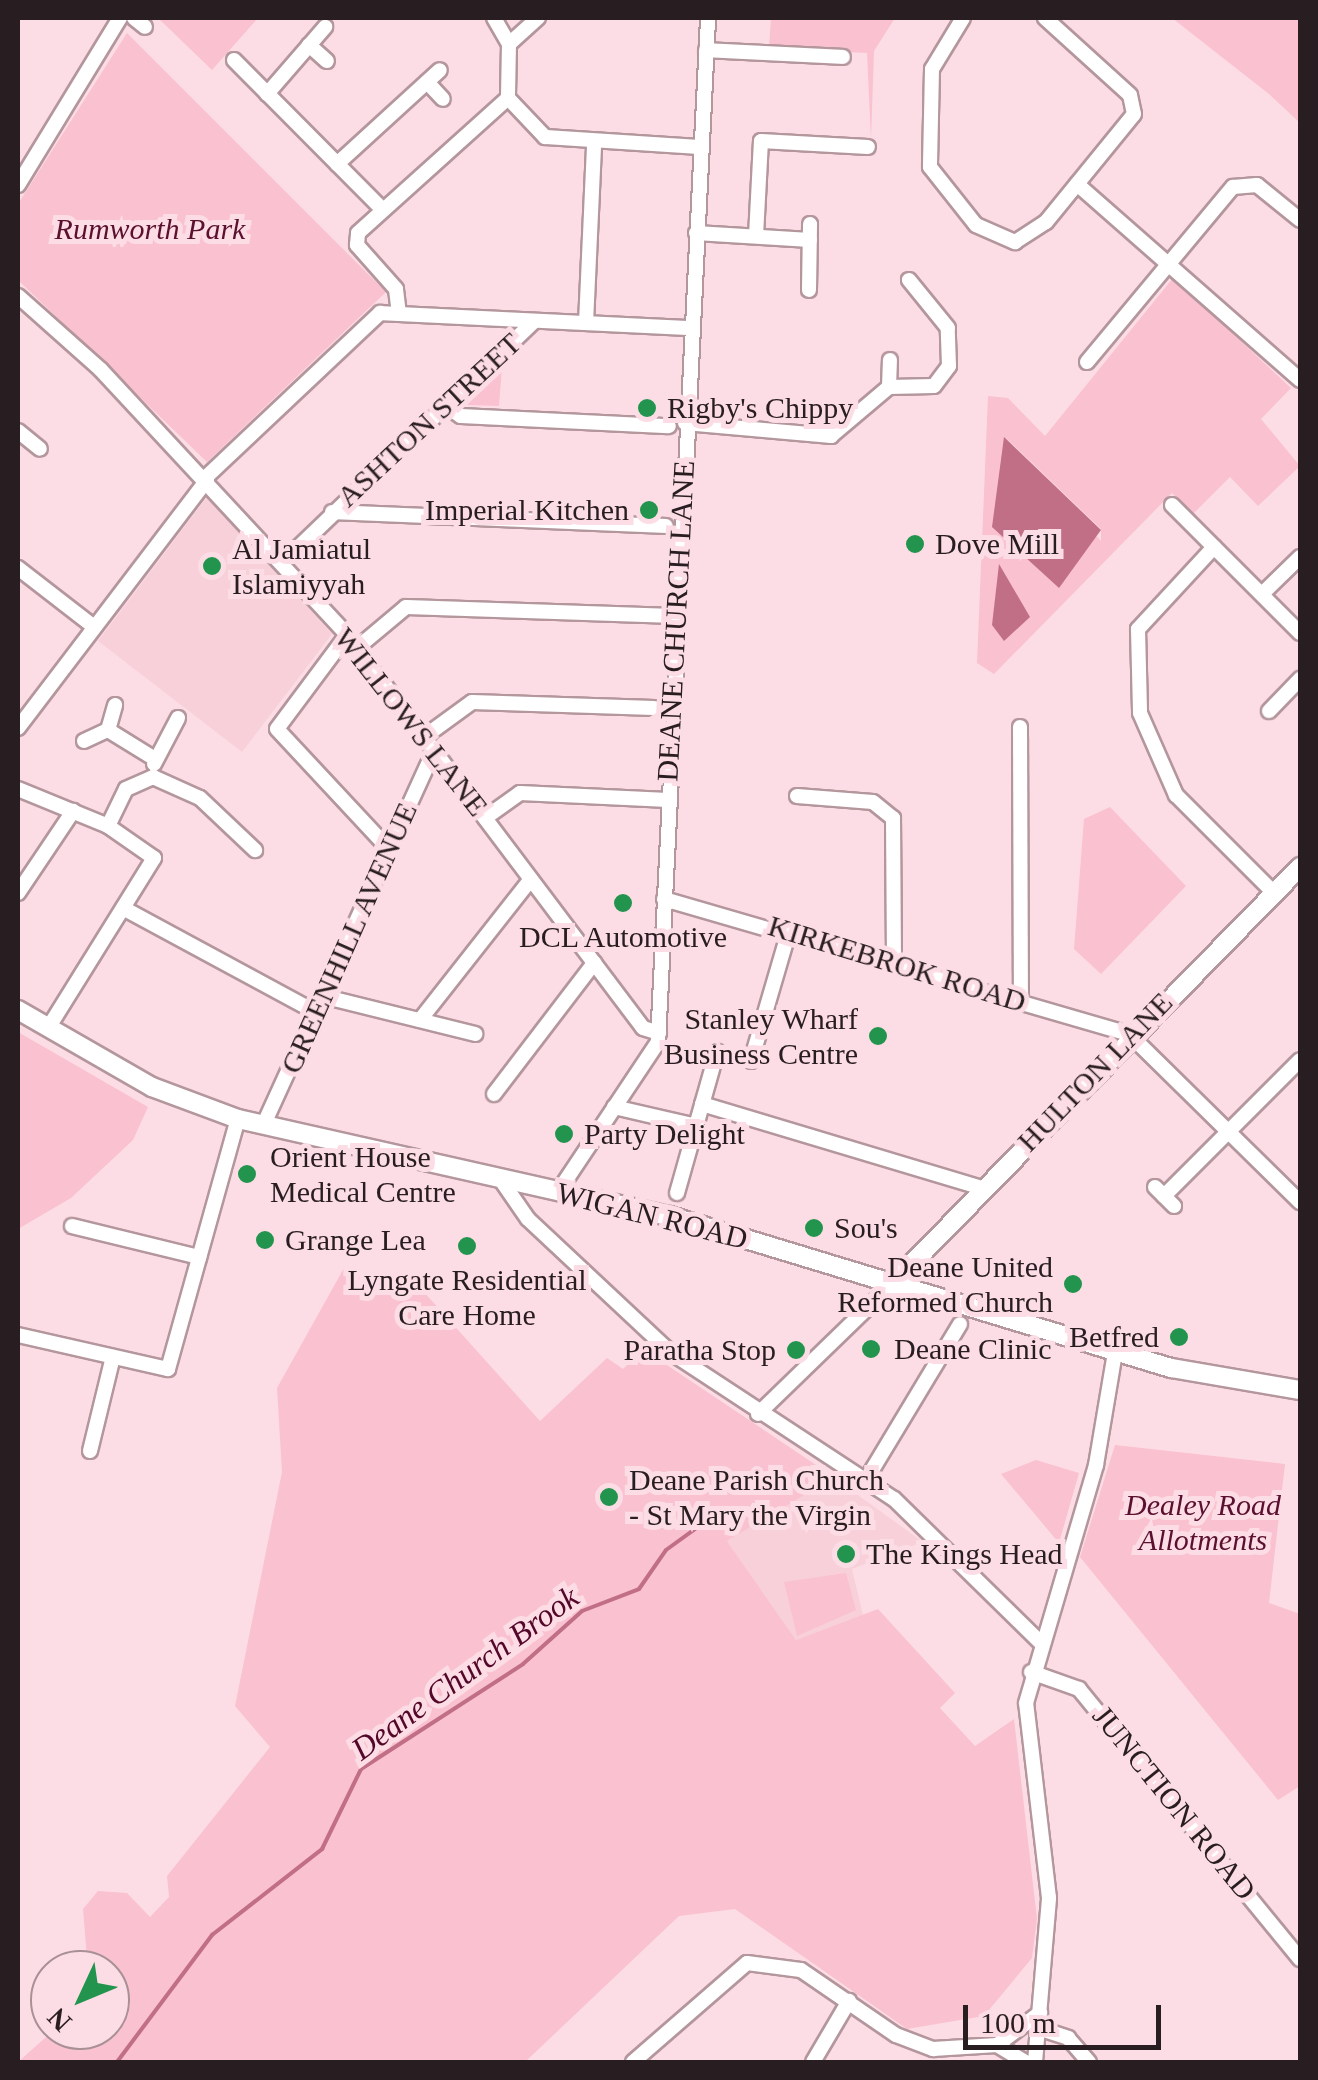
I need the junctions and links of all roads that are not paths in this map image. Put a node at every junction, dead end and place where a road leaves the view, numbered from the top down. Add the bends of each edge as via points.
1 (120, 18) edge
2 (494, 18) edge
3 (538, 18) edge
4 (708, 18) edge
5 (963, 18) edge
6 (1046, 18) edge
7 (325, 27) dead end
8 (509, 44) junction
9 (309, 46) junction
10 (706, 50) junction
11 (844, 58) dead end
12 (234, 60) dead end
13 (327, 61) dead end
14 (440, 70) dead end
15 (427, 82) junction
16 (268, 94) junction
17 (508, 98) junction
18 (443, 99) dead end
19 (594, 145) junction
20 (700, 147) junction
21 (868, 147) dead end
22 (337, 164) junction
23 (1077, 184) junction
24 (18, 185) edge
25 (381, 208) junction
26 (1300, 220) edge
27 (696, 232) junction
28 (756, 236) junction
29 (1170, 262) junction
30 (909, 280) dead end
31 (809, 290) dead end
32 (18, 296) edge
33 (399, 314) junction
34 (534, 320) junction
35 (586, 323) junction
36 (691, 328) junction
37 (890, 360) dead end
38 (1087, 362) dead end
39 (1300, 380) edge
40 (888, 387) junction
41 (446, 404) junction
42 (686, 423) junction
43 (669, 426) dead end
44 (18, 432) edge
45 (40, 449) dead end
46 (206, 480) junction
47 (1172, 505) dead end
48 (332, 512) junction
49 (666, 526) dead end
50 (1214, 546) junction
51 (1300, 557) edge
52 (282, 562) junction
53 (18, 568) edge
54 (1262, 594) junction
55 (675, 616) junction
56 (94, 627) junction
57 (1300, 633) edge
58 (352, 642) junction
59 (1300, 680) edge
60 (115, 706) dead end
61 (654, 708) dead end
62 (1268, 711) dead end
63 (178, 718) dead end
64 (1020, 727) dead end
65 (18, 728) edge
66 (108, 730) junction
67 (424, 737) junction
68 (84, 741) dead end
69 (434, 750) junction
70 (155, 758) junction
71 (153, 778) junction
72 (18, 788) edge
73 (797, 796) dead end
74 (668, 800) junction
75 (73, 811) junction
76 (485, 818) junction
77 (108, 826) junction
78 (389, 849) junction
79 (256, 850) dead end
80 (1300, 867) edge
81 (531, 879) junction
82 (1274, 892) junction
83 (18, 893) edge
84 (664, 899) junction
85 (124, 908) junction
86 (789, 931) junction
87 (594, 963) junction
88 (894, 963) junction
89 (322, 996) junction
90 (1021, 1001) junction
91 (18, 1010) edge
92 (315, 1012) junction
93 (420, 1020) junction
94 (48, 1028) junction
95 (659, 1033) junction
96 (476, 1034) dead end
97 (1129, 1034) junction
98 (717, 1052) dead end
99 (1300, 1060) edge
100 (751, 1061) dead end
101 (494, 1094) dead end
102 (702, 1104) junction
103 (614, 1107) junction
104 (238, 1119) junction
105 (263, 1126) junction
106 (696, 1126) junction
107 (1230, 1132) junction
108 (501, 1180) junction
109 (982, 1188) junction
110 (558, 1192) junction
111 (677, 1193) dead end
112 (1164, 1196) dead end
113 (1300, 1202) edge
114 (72, 1226) dead end
115 (199, 1257) junction
116 (894, 1282) junction
117 (960, 1324) dead end
118 (18, 1336) edge
119 (1115, 1353) junction
120 (114, 1357) junction
121 (1300, 1390) edge
122 (758, 1414) junction
123 (90, 1451) dead end
124 (866, 1480) junction
125 (1039, 1640) junction
126 (1031, 1672) junction
127 (1300, 1959) edge
128 (849, 2001) junction
129 (1039, 2021) junction
130 (997, 2045) junction
131 (954, 2057) edge
132 (633, 2062) edge
133 (813, 2062) edge
134 (1025, 2062) edge
135 (1035, 2062) edge
136 (1089, 2062) edge

1 - 24 street
2 - 8 street
3 - 8 street
4 - 10 street, DEANE CHURCH LANE
5 - 23 street via 932,68 927,140 940,187 997,241 1015,242
6 - 23 street via 1135,103
7 - 9 street
8 - 17 street
9 - 13 street
9 - 16 street
10 - 11 street
10 - 20 street, DEANE CHURCH LANE
12 - 16 street
14 - 15 street
15 - 18 street
15 - 22 street
16 - 22 street
17 - 19 street via 546,137
17 - 25 street
19 - 20 street
19 - 35 street
20 - 27 street, DEANE CHURCH LANE
21 - 28 street via 850,153 761,141
22 - 25 street
23 - 29 street
25 - 33 street via 356,242 396,289
26 - 29 street via 1258,185 1233,187
27 - 28 street
27 - 36 street, DEANE CHURCH LANE
28 - 31 street via 810,232
29 - 38 street
29 - 39 street
30 - 40 street via 946,314 946,375 927,388
32 - 46 street, WILLOWS LANE
33 - 34 street
33 - 46 street via 380,313
34 - 35 street
34 - 41 street, ASHTON STREET
35 - 36 street
36 - 42 street, DEANE CHURCH LANE
37 - 40 street
40 - 42 street via 831,436
41 - 43 street via 461,416
41 - 48 street, ASHTON STREET
42 - 55 street, DEANE CHURCH LANE
44 - 45 street
46 - 52 street, WILLOWS LANE
46 - 56 street
47 - 50 street
48 - 49 street
48 - 52 street, ASHTON STREET
50 - 54 street
50 - 82 street via 1138,629 1140,713 1176,794
51 - 54 street
52 - 58 street, WILLOWS LANE
53 - 56 street
54 - 57 street
55 - 58 street via 406,607
55 - 74 street, DEANE CHURCH LANE
56 - 65 street
58 - 67 street, WILLOWS LANE
58 - 78 street via 278,729
59 - 62 street
60 - 66 street
61 - 67 street via 472,702
63 - 70 street
64 - 90 street
66 - 68 street
66 - 70 street
67 - 69 street, WILLOWS LANE
69 - 76 street, WILLOWS LANE
69 - 78 street, GREENHILL AVENUE
70 - 71 street
71 - 77 street via 126,789
71 - 79 street via 188,789 248,834
72 - 75 street
73 - 88 street via 873,802 893,818
74 - 76 street via 520,794
74 - 84 street, DEANE CHURCH LANE
75 - 77 street
75 - 83 street
76 - 81 street, WILLOWS LANE
77 - 85 street via 154,858
78 - 89 street, GREENHILL AVENUE
80 - 82 main road, HULTON LANE
81 - 87 street, WILLOWS LANE
81 - 93 street
82 - 97 main road, HULTON LANE
84 - 86 street, KIRKEBROK ROAD
84 - 95 street, DEANE CHURCH LANE
85 - 92 street
85 - 94 street
86 - 88 street, KIRKEBROK ROAD
86 - 100 street
87 - 95 street, WILLOWS LANE via 643,1028
87 - 101 street
88 - 90 street, KIRKEBROK ROAD
89 - 92 street, GREENHILL AVENUE
89 - 93 street
90 - 97 street, KIRKEBROK ROAD
91 - 94 main road, WIGAN ROAD
92 - 105 street, GREENHILL AVENUE
93 - 96 street
94 - 104 main road, WIGAN ROAD via 152,1088
95 - 103 street, DEANE CHURCH LANE via 654,1056
97 - 107 street
97 - 109 main road, HULTON LANE
98 - 102 street
99 - 107 street
102 - 106 street
102 - 109 street
103 - 106 street
103 - 110 street, DEANE CHURCH LANE
104 - 105 main road, WIGAN ROAD
104 - 115 street
105 - 108 main road, WIGAN ROAD
106 - 111 street
107 - 112 street
107 - 113 street
108 - 110 main road, WIGAN ROAD
108 - 122 street via 528,1218 670,1352
109 - 116 main road, HULTON LANE
110 - 116 main road, WIGAN ROAD
114 - 115 street
115 - 120 street via 168,1369
116 - 119 main road, WIGAN ROAD
116 - 122 street
117 - 124 street via 944,1363
118 - 120 street
119 - 121 main road, WIGAN ROAD
119 - 125 street via 1096,1464
120 - 123 street
122 - 124 street
124 - 125 street
125 - 126 street
126 - 127 street, JUNCTION ROAD via 1079,1688
126 - 129 street via 1026,1734 1049,1898
128 - 131 street via 896,2035
128 - 132 street via 801,1970 746,1963
128 - 133 street
129 - 130 street
129 - 135 street
129 - 136 street via 1068,2038
130 - 131 street
130 - 134 street

